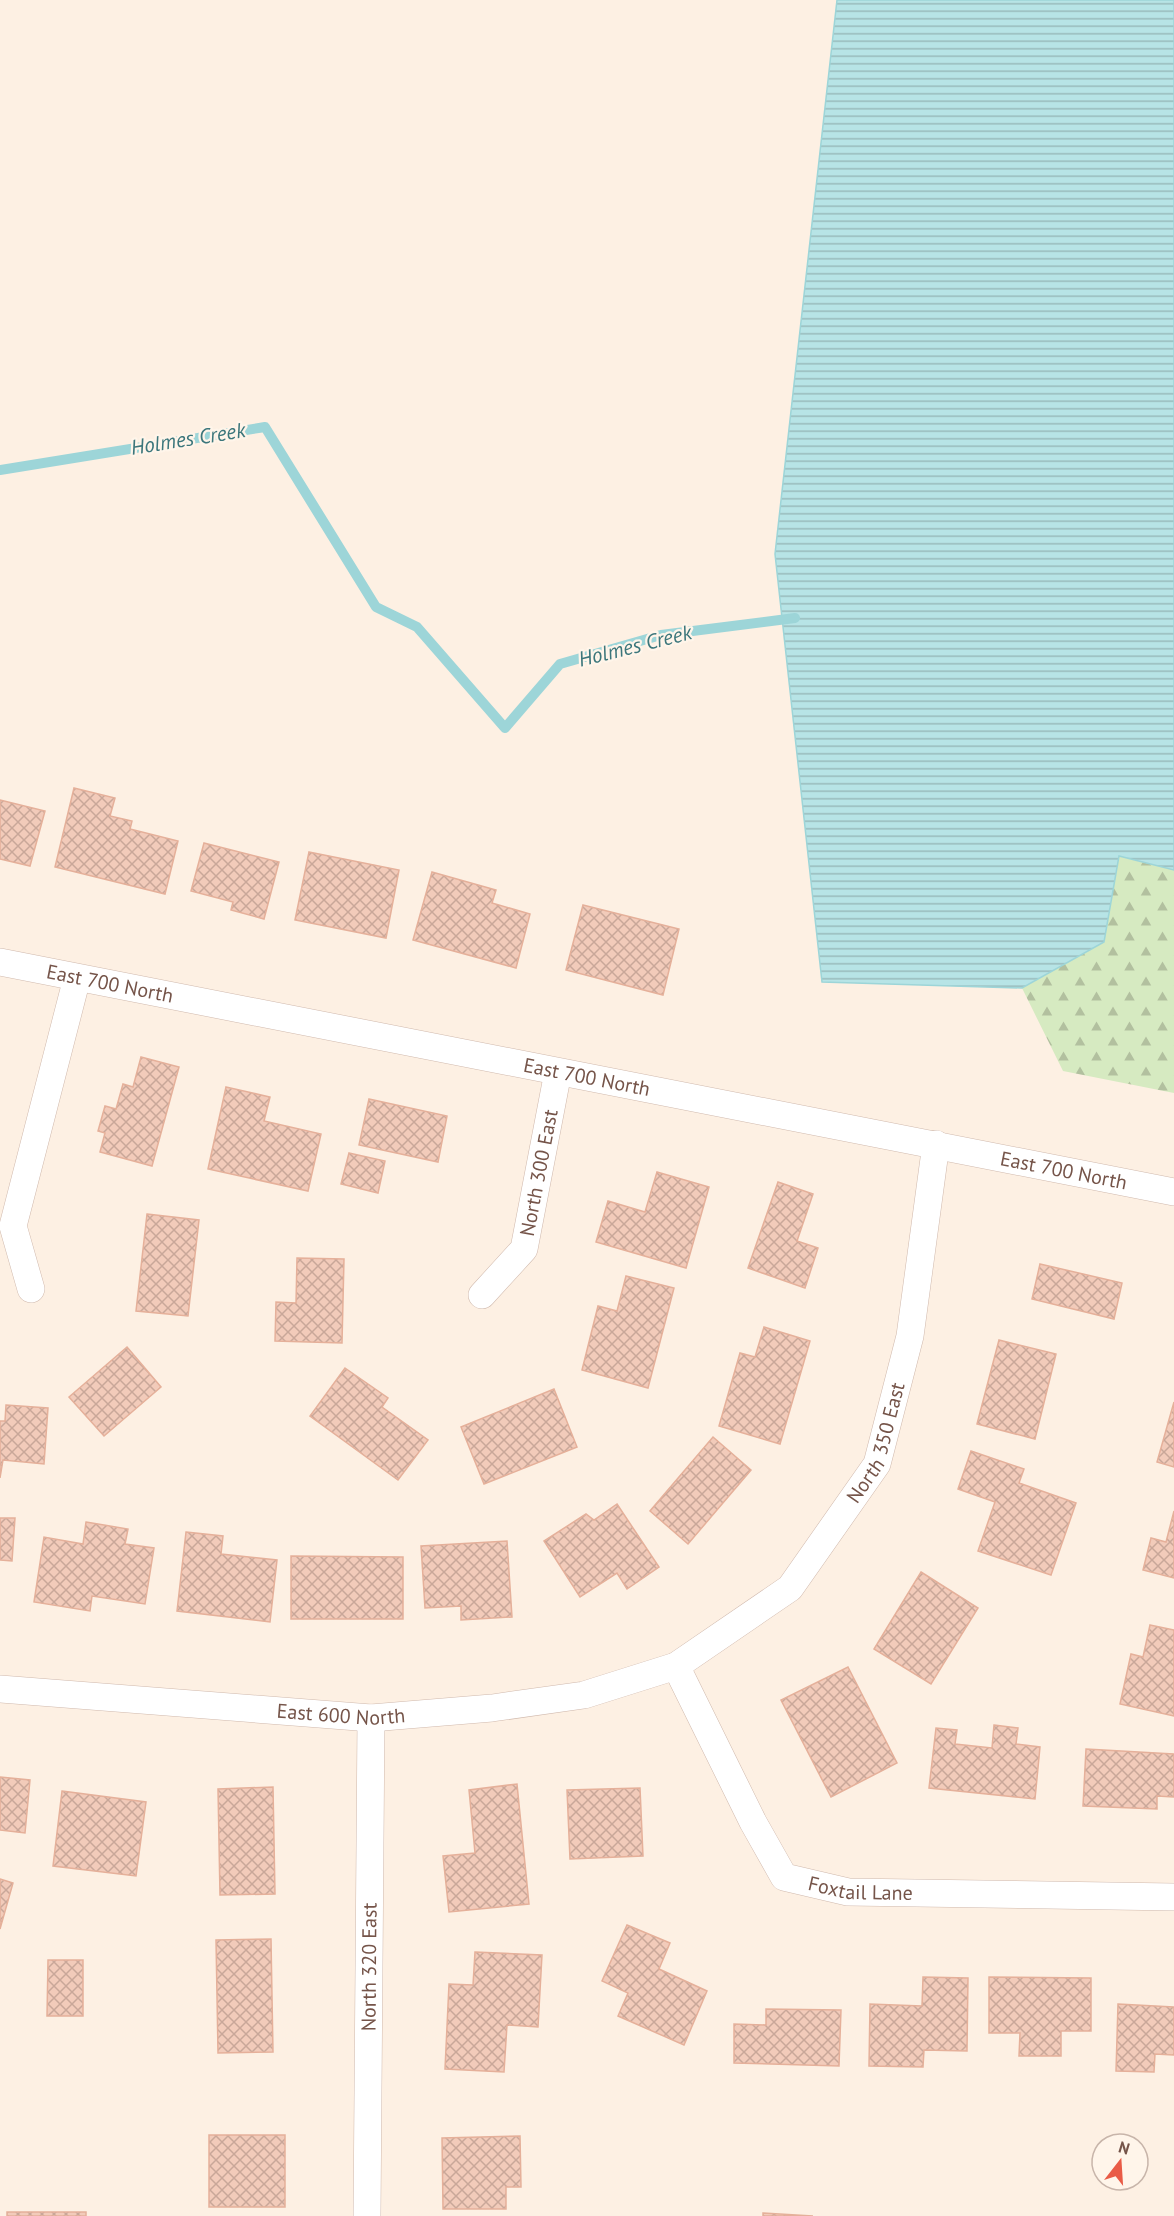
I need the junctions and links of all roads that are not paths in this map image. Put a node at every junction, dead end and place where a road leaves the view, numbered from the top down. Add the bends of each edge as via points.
1 (0, 962) edge
2 (77, 978) junction
3 (558, 1072) junction
4 (936, 1144) junction
5 (1174, 1192) edge
6 (31, 1289) dead end
7 (483, 1296) dead end
8 (676, 1666) junction
9 (0, 1689) edge
10 (371, 1718) junction
11 (1174, 1897) edge
12 (367, 2216) edge

1 - 2 street, East 700 North
2 - 3 street, East 700 North
2 - 6 street via 13,1226
3 - 4 street, East 700 North
3 - 7 street, North 300 East via 524,1249
4 - 5 street, East 700 North
4 - 8 street, North 350 East via 910,1336 877,1464 790,1588
8 - 10 street, East 600 North via 584,1695 492,1708
8 - 11 street, Foxtail Lane via 784,1877 848,1892
9 - 10 street, East 600 North
10 - 12 street, North 320 East

